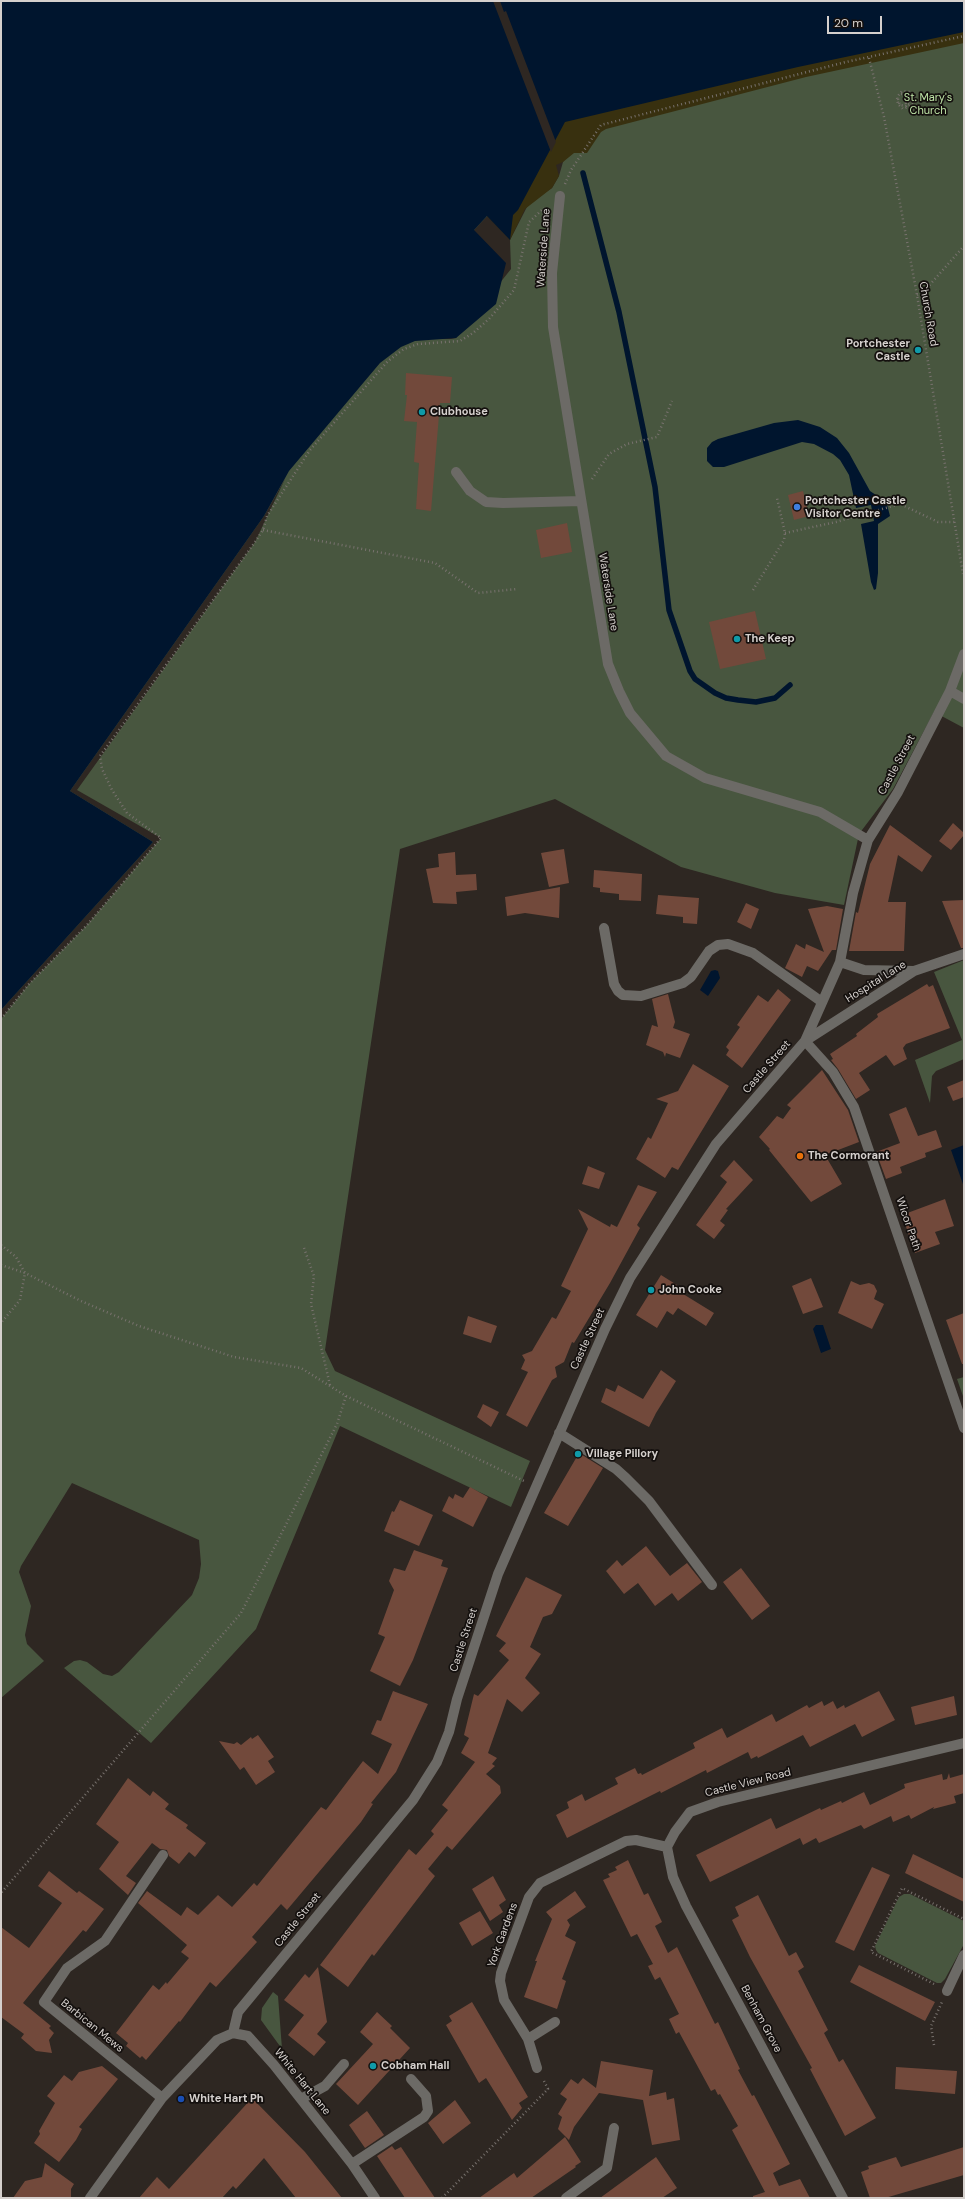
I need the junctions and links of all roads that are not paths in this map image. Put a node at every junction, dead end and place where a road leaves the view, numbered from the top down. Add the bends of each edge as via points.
1 (560, 196) road end
2 (456, 472) dead end
3 (581, 501) junction
4 (964, 654) edge
5 (950, 691) junction
6 (964, 699) edge
7 (868, 840) junction
8 (604, 928) dead end
9 (964, 954) edge
10 (840, 962) junction
11 (914, 972) junction
12 (822, 1002) junction
13 (806, 1041) junction
14 (964, 1428) edge
15 (559, 1433) junction
16 (712, 1585) dead end
17 (964, 1742) edge
18 (667, 1847) junction
19 (163, 1855) dead end
20 (963, 1958) edge
21 (947, 1991) road end
22 (555, 2022) dead end
23 (233, 2033) junction
24 (528, 2039) junction
25 (344, 2064) dead end
26 (537, 2068) road end
27 (411, 2079) dead end
28 (162, 2098) junction
29 (301, 2099) junction
30 (614, 2128) dead end
31 (352, 2164) junction
32 (90, 2198) edge
33 (375, 2198) edge
34 (566, 2198) edge
35 (843, 2198) edge

1 - 3 street, Waterside Lane via 552,273 553,326
2 - 3 street via 470,492 486,502
3 - 7 street, Waterside Lane via 608,664 630,713 647,735 666,756 705,778 820,812
4 - 5 street, Castle Street
5 - 6 street
5 - 7 street, Castle Street via 898,792
7 - 10 street, Castle Street via 853,894
8 - 12 street via 614,984 623,995 641,996 683,983 691,977 709,951 718,945 728,944 753,953
9 - 11 street, Hospital Lane
10 - 11 street via 864,970
10 - 12 street, Castle Street
11 - 13 street, Hospital Lane
12 - 13 street, Castle Street
13 - 14 street, Wicor Path via 833,1072 854,1108
13 - 15 street, Castle Street via 716,1144 647,1251 605,1328
15 - 16 street via 626,1478 648,1501
15 - 23 street, Castle Street via 498,1574 457,1699 449,1732 437,1762 414,1800 238,2012
17 - 18 street, Castle View Road via 718,1802 690,1812
18 - 24 street, York Gardens via 636,1840 626,1841 540,1883 529,1897 500,1981 504,2000
18 - 35 street, Benham Grove via 673,1877 686,1906
19 - 28 street, Barbican Mews via 105,1941 67,1968 44,2002
20 - 21 street
22 - 24 street
23 - 28 street via 217,2040
23 - 29 street, White Hart Lane via 248,2036
24 - 26 street, York Gardens
25 - 29 street via 325,2086
27 - 31 street via 426,2096 428,2111 424,2117
28 - 32 street
29 - 31 street, White Hart Lane
30 - 34 street via 607,2168
31 - 33 street, White Hart Lane

